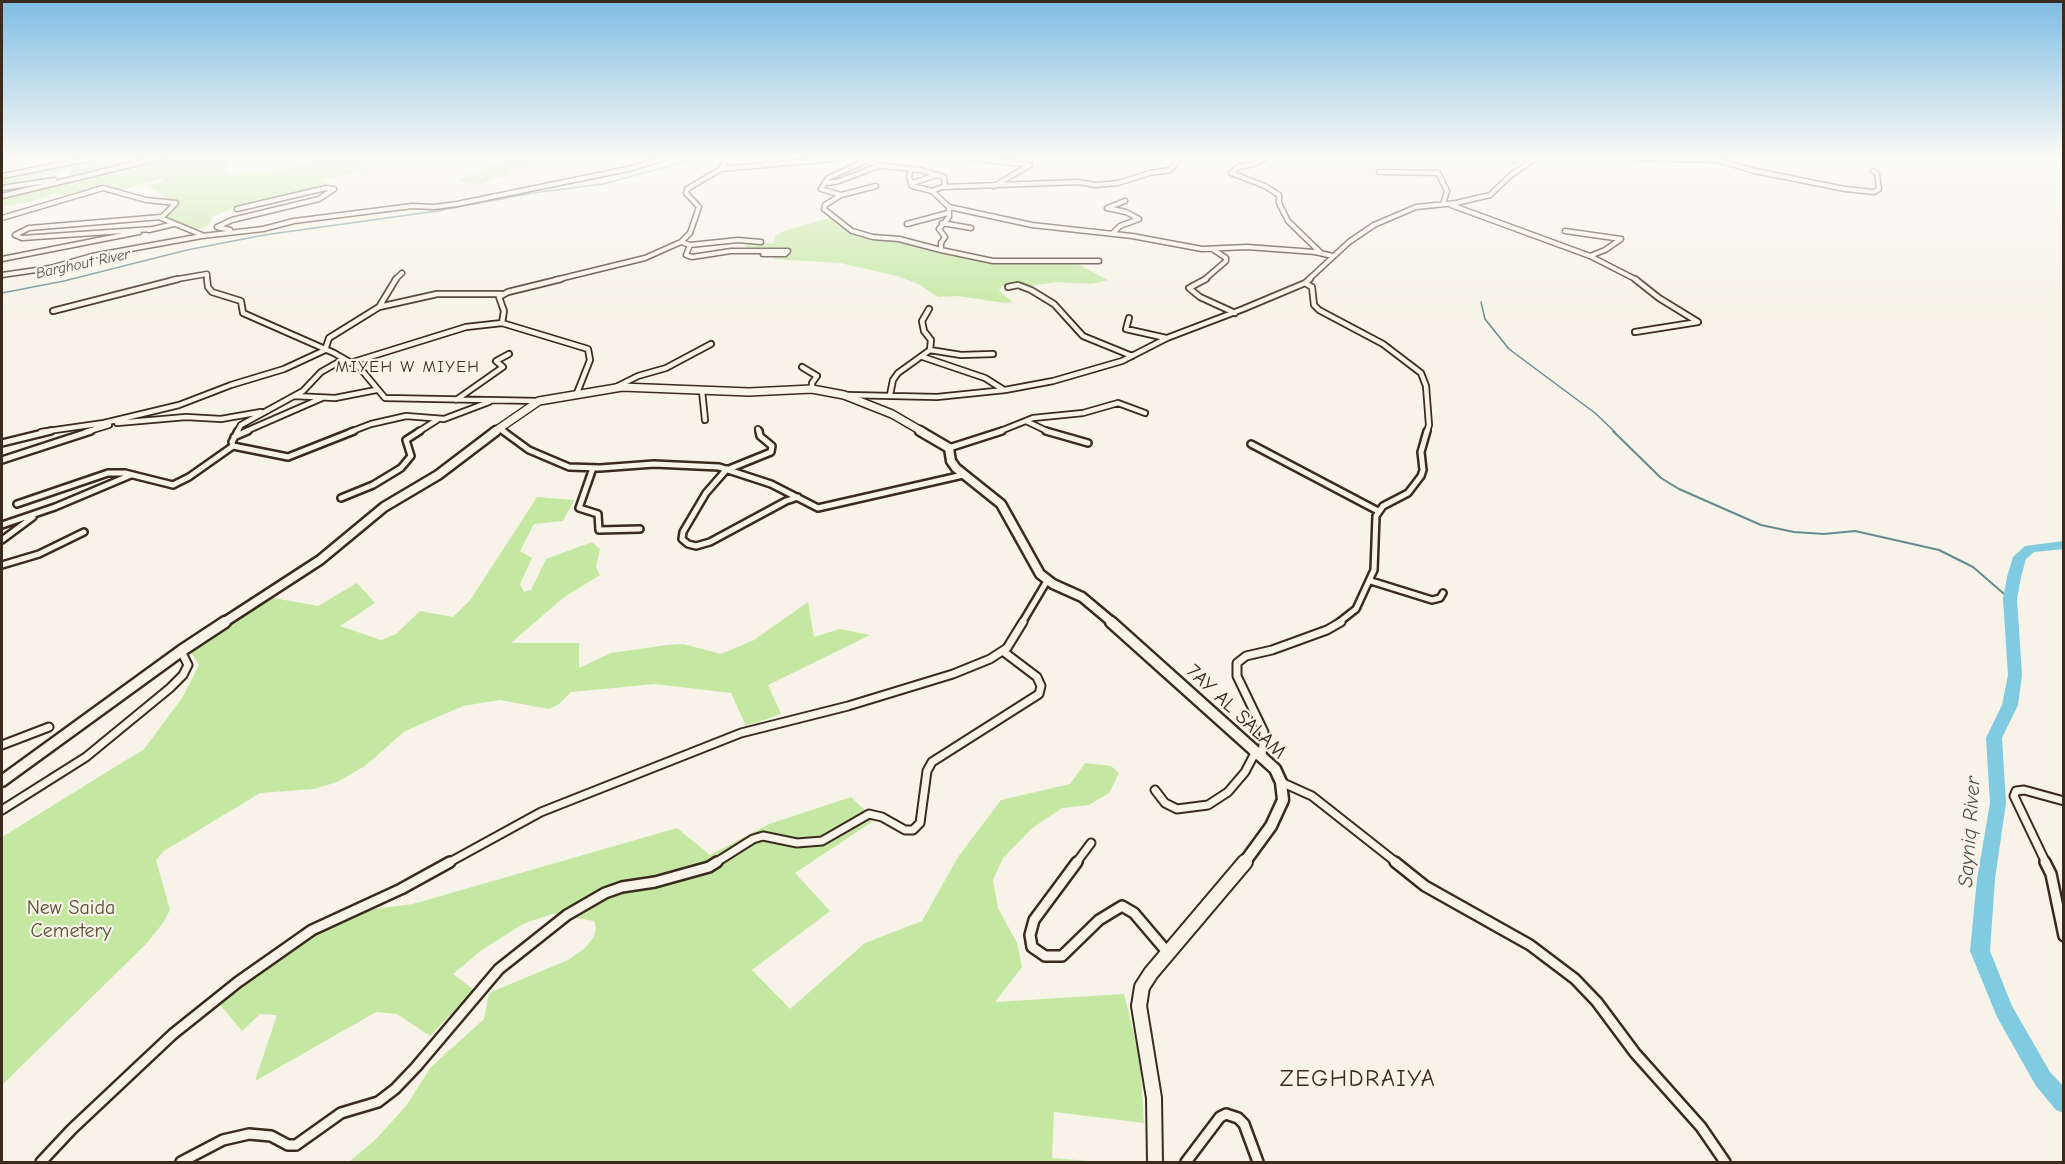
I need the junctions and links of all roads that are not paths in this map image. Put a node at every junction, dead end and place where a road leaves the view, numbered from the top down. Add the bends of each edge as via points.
1 (21, 212) edge
2 (166, 212) edge
3 (264, 212) edge
4 (366, 212) edge
5 (698, 212) edge
6 (830, 212) edge
7 (974, 212) edge
8 (1127, 212) edge
9 (1284, 212) edge
10 (1403, 212) edge
11 (1468, 212) edge
12 (948, 213) joint
13 (161, 217) junction
14 (2, 218) edge
15 (287, 223) junction
16 (942, 223) junction
17 (177, 224) junction
18 (907, 224) dead end
19 (971, 228) dead end
20 (153, 230) junction
21 (119, 231) junction
22 (1565, 231) dead end
23 (1113, 233) junction
24 (122, 236) junction
25 (202, 236) junction
26 (681, 242) junction
27 (760, 242) dead end
28 (690, 245) junction
29 (941, 250) junction
30 (1214, 250) junction
31 (1321, 253) junction
32 (763, 254) dead end
33 (1333, 256) junction
34 (1590, 256) junction
35 (2, 259) edge
36 (1099, 261) dead end
37 (402, 273) dead end
38 (2, 275) edge
39 (1305, 283) junction
40 (1008, 287) dead end
41 (502, 294) junction
42 (379, 307) junction
43 (929, 309) dead end
44 (54, 311) dead end
45 (1234, 313) junction
46 (1130, 318) dead end
47 (502, 322) junction
48 (1635, 332) dead end
49 (1167, 338) junction
50 (711, 344) dead end
51 (325, 350) junction
52 (930, 350) junction
53 (509, 354) dead end
54 (993, 354) dead end
55 (1132, 356) junction
56 (923, 357) junction
57 (344, 359) junction
58 (350, 363) junction
59 (802, 367) dead end
60 (614, 388) junction
61 (812, 389) junction
62 (376, 390) junction
63 (1005, 390) junction
64 (702, 391) junction
65 (578, 393) junction
66 (844, 395) junction
67 (890, 395) junction
68 (294, 396) junction
69 (322, 398) junction
70 (456, 400) junction
71 (493, 400) junction
72 (539, 401) junction
73 (263, 412) junction
74 (1144, 413) dead end
75 (438, 419) junction
76 (705, 420) dead end
77 (1026, 421) junction
78 (104, 423) junction
79 (113, 423) junction
80 (500, 429) junction
81 (758, 429) dead end
82 (234, 437) junction
83 (2, 443) edge
84 (1088, 443) dead end
85 (1251, 444) dead end
86 (233, 446) junction
87 (949, 448) junction
88 (2, 460) edge
89 (593, 468) junction
90 (728, 469) junction
91 (132, 475) junction
92 (963, 475) junction
93 (791, 493) junction
94 (798, 497) junction
95 (341, 498) dead end
96 (786, 501) junction
97 (17, 504) dead end
98 (1378, 511) junction
99 (37, 514) junction
100 (2, 525) edge
101 (640, 529) dead end
102 (84, 532) dead end
103 (2, 540) edge
104 (2, 565) edge
105 (1047, 580) junction
106 (1371, 580) junction
107 (1443, 593) dead end
108 (181, 651) junction
109 (1004, 652) junction
110 (49, 727) dead end
111 (2, 745) edge
112 (1260, 753) junction
113 (2, 781) edge
114 (1281, 782) junction
115 (1155, 790) dead end
116 (2064, 801) edge
117 (2, 810) edge
118 (1091, 843) dead end
119 (2064, 936) edge
120 (1169, 953) junction
121 (41, 1162) edge
122 (181, 1162) edge
123 (1155, 1162) edge
124 (1186, 1162) edge
125 (1258, 1162) edge
126 (1725, 1162) edge

1 - 14 street
2 - 13 street
3 - 15 street via 217,226 238,230
4 - 15 street
5 - 26 street via 690,233
6 - 29 street via 852,231
7 - 23 street via 1040,226
8 - 23 street via 1139,219
9 - 31 street via 1291,225
10 - 33 street via 1369,227
11 - 34 street
12 - 16 street
12 - 18 street
13 - 17 street
13 - 21 street via 29,228 15,235 22,238
15 - 25 street
16 - 19 street
16 - 29 street via 939,231 945,237
17 - 20 street
17 - 25 street
20 - 21 street
20 - 24 street
21 - 24 street
22 - 34 street via 1621,239
23 - 30 street
24 - 35 street
25 - 38 street
26 - 28 street
26 - 41 street via 645,258
27 - 28 street
28 - 32 street via 686,255 692,257 731,251 788,251
29 - 36 street via 993,261
30 - 31 street via 1247,247
30 - 45 street via 1226,261 1201,283 1189,288
31 - 33 street
33 - 39 street
34 - 48 street via 1632,276 1698,322
37 - 42 street
39 - 45 street
39 - 98 street via 1312,287 1314,305 1319,310 1383,344 1425,378 1429,425 1421,452 1423,470 1408,493
40 - 55 street via 1018,285 1031,290 1054,304 1083,336
41 - 42 street via 437,294
41 - 47 street
42 - 51 street via 329,338
43 - 52 street via 921,321 931,340
44 - 51 street via 207,274 212,292 241,301 243,313
45 - 49 street
46 - 49 street via 1126,329
47 - 58 street via 466,327
47 - 65 street via 588,350 590,360
49 - 55 street
50 - 60 street via 666,368 638,375
51 - 57 street
51 - 78 street via 284,369 179,405
52 - 54 street via 961,355
52 - 56 street
53 - 70 street via 496,361 503,367
55 - 63 street via 1053,381
56 - 63 street via 985,378
56 - 67 street via 896,376
57 - 58 street
57 - 68 street via 321,372
58 - 62 street via 360,368
59 - 61 street via 817,376
60 - 64 street
60 - 65 street
61 - 64 street
61 - 66 street
62 - 69 street
62 - 70 street via 391,400
63 - 67 street via 937,397
64 - 76 street
65 - 72 street
66 - 67 street
66 - 87 street via 892,414
68 - 69 street
68 - 73 street
69 - 82 street
70 - 71 street
71 - 72 street
71 - 75 street via 453,417
72 - 80 street
73 - 79 street via 222,419 186,417
73 - 82 street via 241,425
74 - 77 street via 1118,403 1083,413
75 - 86 street via 414,416 385,420 288,457
75 - 95 street via 406,440 411,456 401,468
77 - 84 street via 1054,435
77 - 87 street
78 - 79 street
78 - 83 street via 47,431
79 - 88 street
80 - 89 street via 541,457 569,467
80 - 108 street via 438,475 384,507 320,560
81 - 90 street via 772,446 771,452
82 - 86 street
85 - 98 street
86 - 91 street via 173,485
87 - 92 street via 952,463
89 - 90 street via 654,464
89 - 101 street via 579,508 598,514 598,530
90 - 93 street
90 - 96 street via 706,493 683,532 682,539 688,544 710,542
91 - 97 street via 108,473
91 - 99 street
92 - 94 street via 823,508
92 - 105 street, 7AY AL SALAM via 997,500 1035,568
93 - 94 street
93 - 96 street
94 - 96 street
98 - 106 street
99 - 100 street
99 - 103 street
102 - 104 street via 39,554
105 - 109 street
105 - 112 street, 7AY AL SALAM via 1088,601
106 - 107 street via 1432,600
106 - 112 street via 1356,609 1336,626 1246,656 1237,663 1237,676 1266,739
108 - 113 street
108 - 117 street via 188,666 170,688 101,746
109 - 121 street via 953,675 741,733 602,786 541,812 401,889 312,930 196,1014
109 - 122 street via 1037,677 1039,694 932,762 927,771 920,823 913,830 869,814 822,841 796,843 763,836 710,867 605,893 567,915 499,969 416,1067 378,1102 341,1113 296,1145 271,1136 249,1134 224,1140
110 - 111 street
112 - 114 street, 7AY AL SALAM
112 - 115 street via 1228,792 1208,805 1178,809 1165,803
114 - 120 street, 7AY AL SALAM via 1283,800 1271,826
114 - 126 street via 1312,796 1425,886 1530,945 1575,979 1701,1127
116 - 119 street via 2024,790 2016,791 2014,796 2051,874
118 - 120 street via 1034,920 1032,947 1045,956 1062,956 1099,920 1122,906 1134,913
120 - 123 street, 7AY AL SALAM via 1145,980 1139,1006 1155,1098
124 - 125 street via 1226,1114 1244,1124

